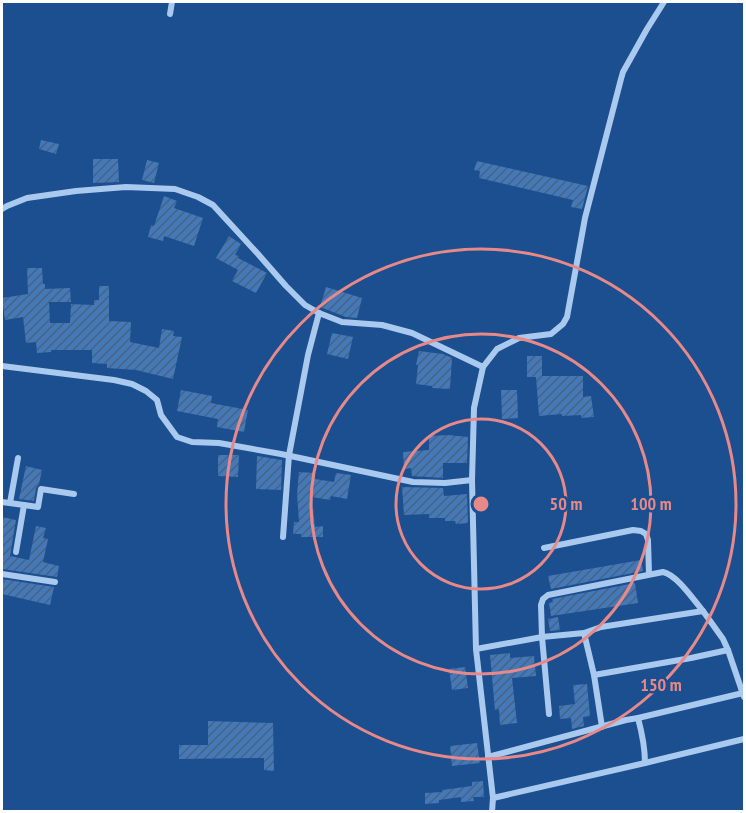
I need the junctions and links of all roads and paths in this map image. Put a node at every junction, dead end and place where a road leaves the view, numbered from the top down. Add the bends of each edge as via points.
1 (172, 2) edge
2 (664, 2) edge
3 (170, 14) dead end
4 (2, 210) edge
5 (319, 314) junction
6 (2, 366) edge
7 (483, 367) junction
8 (289, 455) junction
9 (18, 458) dead end
10 (472, 480) junction
11 (74, 494) dead end
12 (2, 502) edge
13 (10, 503) junction
14 (24, 505) junction
15 (283, 537) dead end
16 (544, 548) dead end
17 (16, 552) dead end
18 (2, 574) edge
19 (649, 574) junction
20 (55, 582) dead end
21 (703, 611) junction
22 (584, 633) junction
23 (542, 637) junction
24 (476, 649) junction
25 (728, 650) junction
26 (594, 675) junction
27 (744, 695) edge
28 (549, 714) dead end
29 (638, 718) junction
30 (602, 727) junction
31 (744, 739) edge
32 (488, 757) junction
33 (645, 763) junction
34 (493, 798) junction
35 (492, 812) edge

1 - 3 street
2 - 7 street via 623,72 585,218 567,317 551,334 519,338 497,349
4 - 5 street via 27,198 76,191 175,189 213,206 286,286
5 - 7 street via 412,333
5 - 8 street
6 - 8 street via 132,384 157,400 160,415 177,437
7 - 10 street via 474,408
8 - 10 street via 413,482
8 - 15 street
9 - 13 street
10 - 24 street
11 - 14 street via 41,489 38,507
12 - 13 street
13 - 14 street
14 - 17 street
16 - 19 street via 641,531 648,540
18 - 20 street
19 - 21 street via 669,573
19 - 23 street via 548,595 541,605
21 - 22 street
21 - 25 street
22 - 23 street
22 - 26 street
23 - 24 street
23 - 28 street
24 - 32 street
25 - 26 street
25 - 27 street
26 - 30 street
27 - 29 street
29 - 30 street
29 - 33 street
30 - 32 street
31 - 33 street
32 - 34 street
33 - 34 street
34 - 35 street

